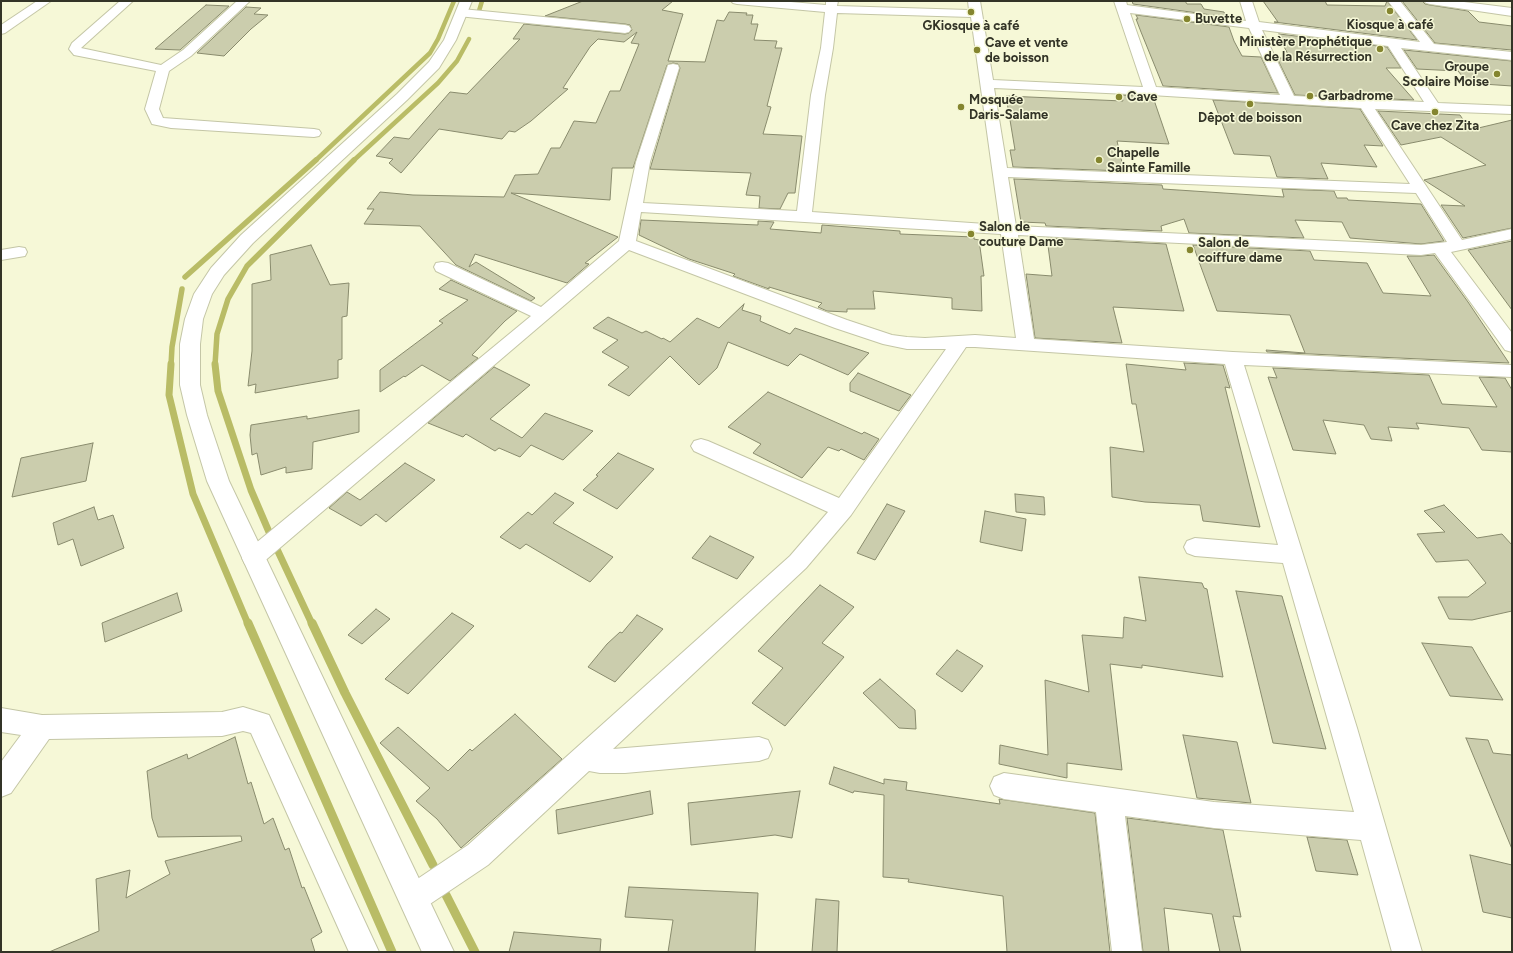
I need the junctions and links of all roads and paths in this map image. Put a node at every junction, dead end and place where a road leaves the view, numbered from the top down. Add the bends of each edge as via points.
1 (45, 1) edge
2 (127, 1) edge
3 (244, 1) edge
4 (737, 1) edge
5 (1246, 1) edge
6 (1394, 1) edge
7 (1430, 1) edge
8 (1121, 4) edge
9 (832, 5) edge
10 (464, 7) edge
11 (974, 7) edge
12 (1512, 12) edge
13 (1254, 25) junction
14 (625, 29) dead end
15 (1, 30) edge
16 (1392, 43) junction
17 (1430, 47) junction
18 (1512, 56) edge
19 (163, 68) junction
20 (673, 68) dead end
21 (986, 84) junction
22 (1151, 91) junction
23 (1288, 99) junction
24 (1365, 104) junction
25 (1434, 107) junction
26 (1512, 110) edge
27 (314, 133) dead end
28 (999, 172) junction
29 (1420, 189) junction
30 (634, 207) junction
31 (804, 216) junction
32 (1008, 230) junction
33 (1512, 234) edge
34 (627, 243) junction
35 (1458, 246) junction
36 (1440, 249) junction
37 (19, 252) dead end
38 (1, 255) edge
39 (442, 267) dead end
40 (543, 315) junction
41 (960, 342) junction
42 (1026, 345) junction
43 (1512, 346) edge
44 (1233, 358) junction
45 (1512, 371) edge
46 (701, 446) dead end
47 (843, 509) junction
48 (1195, 547) dead end
49 (1292, 555) junction
50 (253, 558) junction
51 (1, 720) edge
52 (42, 727) junction
53 (759, 749) dead end
54 (584, 758) junction
55 (1, 784) edge
56 (1004, 786) dead end
57 (1109, 801) junction
58 (1372, 827) junction
59 (414, 898) junction
60 (364, 952) edge
61 (438, 952) edge
62 (1127, 952) edge
63 (1407, 952) edge

1 - 15 street
2 - 19 street via 75,49 78,52
3 - 19 street via 187,53
4 - 9 street
5 - 13 street
6 - 17 street
7 - 12 street
8 - 13 street
8 - 22 street
9 - 11 street
9 - 31 street via 818,95
10 - 14 street
10 - 50 street via 450,40 434,65 247,240 217,272 203,294 194,320 190,344 190,385 218,481
11 - 21 street
13 - 16 street
13 - 23 street
16 - 17 street
16 - 25 street
17 - 18 street
19 - 27 street via 152,109 157,121 170,124
20 - 30 street via 643,162
21 - 22 street
21 - 28 street
22 - 23 street
23 - 24 street
24 - 25 street
24 - 29 street
25 - 26 street
28 - 29 street
28 - 32 street
29 - 35 street
30 - 31 street
30 - 34 street
31 - 32 street
32 - 36 street
32 - 42 street
33 - 35 street
34 - 40 street
34 - 41 street via 888,340 925,344
35 - 36 street
36 - 43 street
37 - 38 street
39 - 40 street
40 - 50 street
41 - 42 street
41 - 47 street
42 - 44 street
44 - 45 street
44 - 49 street
46 - 47 street
47 - 54 street via 798,562
48 - 49 street
49 - 58 street
50 - 59 street
51 - 52 street
52 - 55 street
52 - 60 street via 222,724 242,720 260,723
53 - 54 street via 625,761
54 - 59 street via 478,855
56 - 57 street
57 - 58 street via 1214,815
57 - 62 street
58 - 63 street
59 - 61 street

